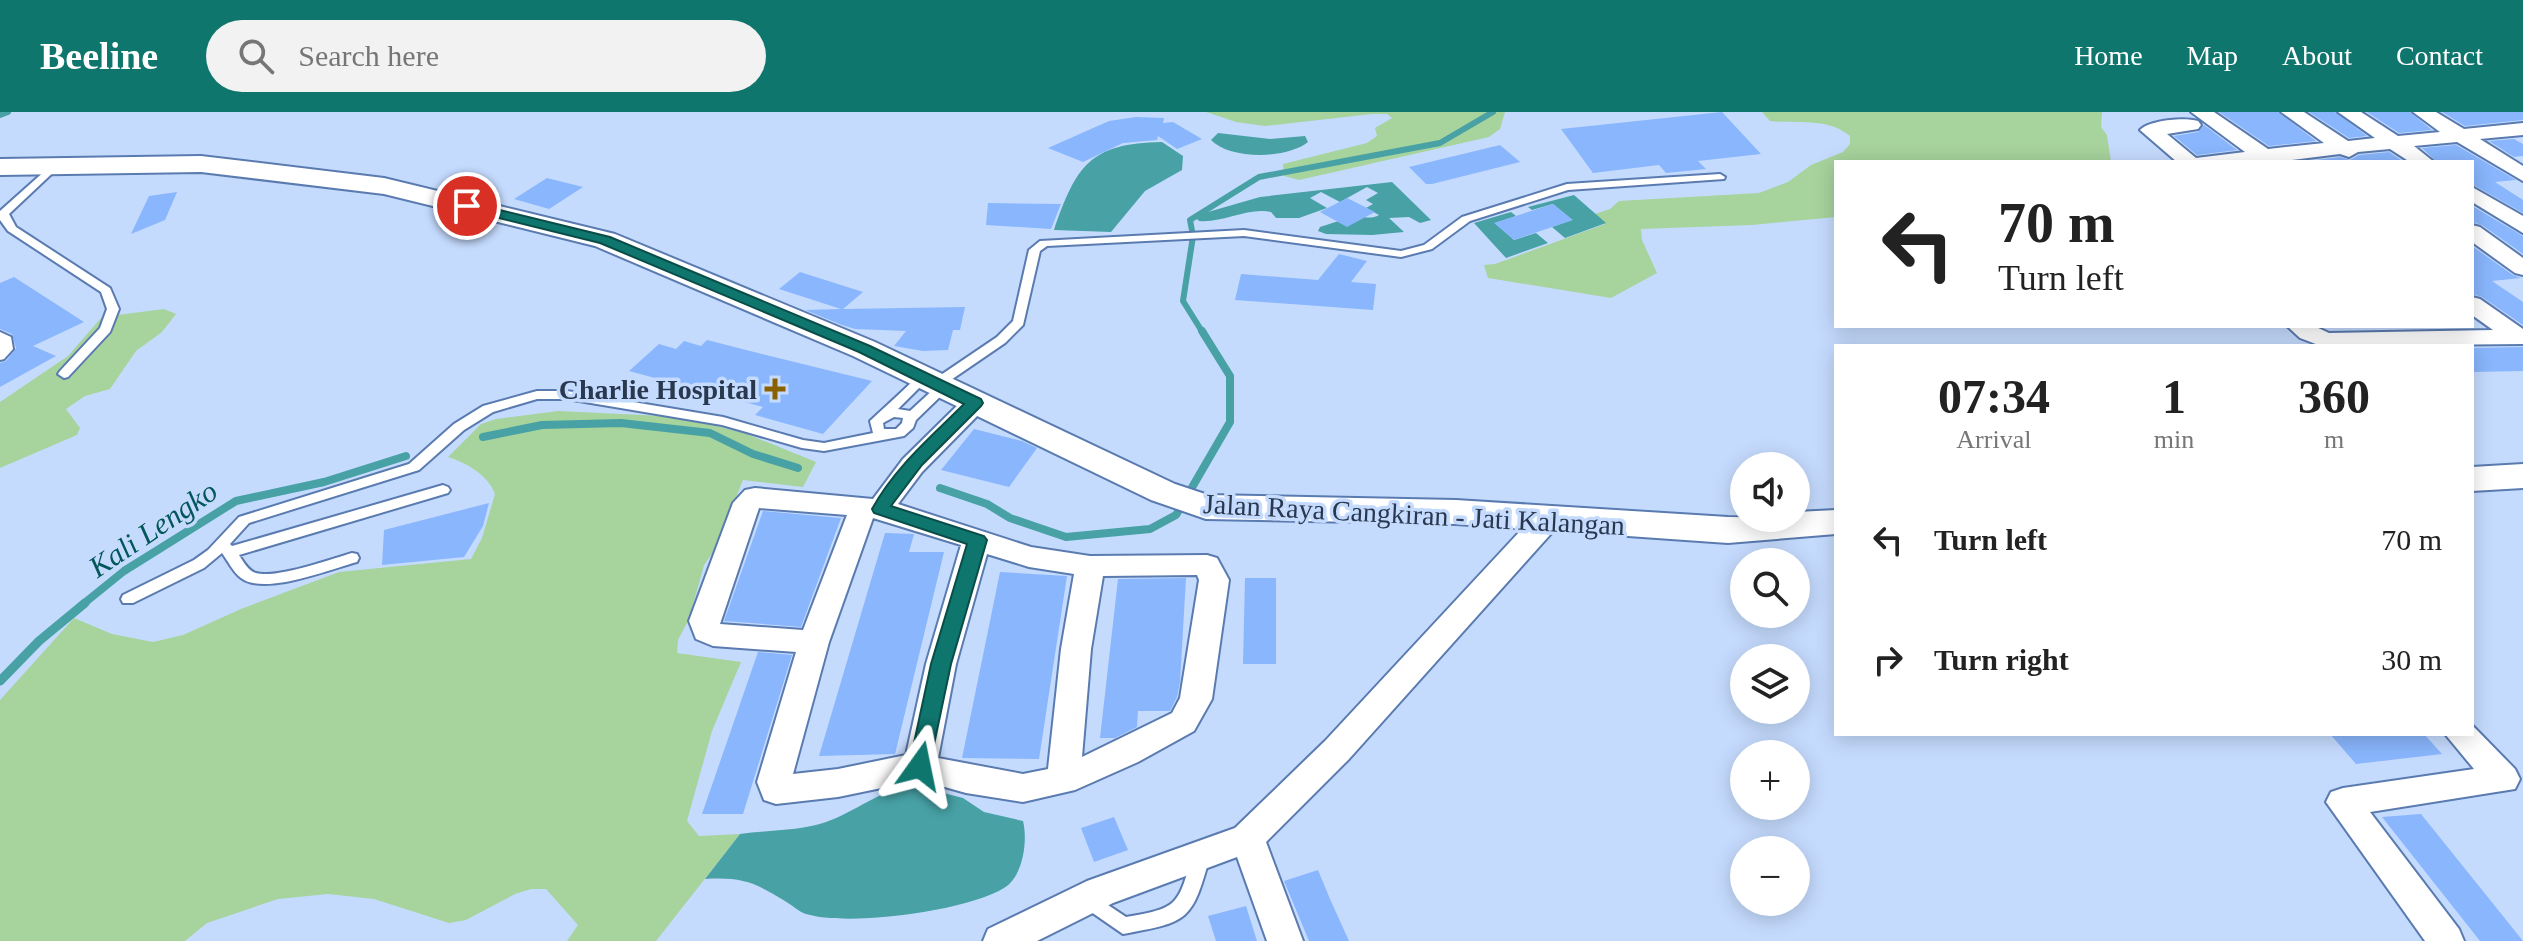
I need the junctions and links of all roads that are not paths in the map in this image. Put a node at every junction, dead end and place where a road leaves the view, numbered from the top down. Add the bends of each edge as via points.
1 (2291, 112) edge
2 (2348, 112) edge
3 (2423, 112) edge
4 (2513, 112) edge
5 (2196, 118) edge
6 (2523, 118) edge
7 (2523, 129) edge
8 (2460, 136) junction
9 (2394, 143) junction
10 (2344, 148) junction
11 (2269, 159) edge
12 (2187, 160) edge
13 (2247, 160) edge
14 (2363, 160) edge
15 (2421, 160) edge
16 (56, 164) junction
17 (0, 167) edge
18 (2523, 175) edge
19 (1720, 177) dead end
20 (2474, 194) edge
21 (2, 216) edge
22 (2520, 223) edge
23 (2474, 229) edge
24 (2474, 231) edge
25 (2523, 268) edge
26 (2474, 305) edge
27 (2303, 328) edge
28 (2407, 333) edge
29 (0, 336) edge
30 (2520, 337) edge
31 (0, 356) edge
32 (64, 374) dead end
33 (933, 384) junction
34 (975, 403) junction
35 (886, 415) junction
36 (910, 418) junction
37 (884, 435) junction
38 (2523, 476) edge
39 (2474, 479) edge
40 (443, 490) dead end
41 (878, 502) junction
42 (1547, 520) junction
43 (1834, 522) edge
44 (977, 540) junction
45 (225, 548) junction
46 (352, 558) dead end
47 (1090, 566) junction
48 (128, 599) dead end
49 (814, 642) junction
50 (2463, 736) edge
51 (920, 766) junction
52 (1063, 780) junction
53 (1247, 838) junction
54 (1201, 855) junction
55 (1087, 899) junction
56 (1001, 941) edge
57 (1285, 941) edge
58 (2446, 941) edge

1 - 10 street
2 - 9 street
3 - 8 street
4 - 6 street
5 - 11 street
5 - 12 street via 2150,130
7 - 8 street
8 - 9 street
8 - 18 street
9 - 10 street
9 - 15 street
10 - 11 street
10 - 14 street
11 - 13 street
16 - 17 street, Jalan Raya Cangkiran - Jati Kalangan
16 - 21 lane
16 - 33 street, Jalan Raya Cangkiran - Jati Kalangan via 201,164 384,186 605,240 864,349
19 - 33 lane via 1567,187 1466,219 1428,247 1401,254 1244,233 1044,243 1035,250 1019,322 1001,340
20 - 22 street
21 - 32 lane via 12,229 106,290 113,309 106,329
22 - 23 street
24 - 25 street
26 - 30 street
27 - 28 street via 2326,340
28 - 30 street
29 - 31 lane via 7,340
33 - 34 street, Jalan Raya Cangkiran - Jati Kalangan
33 - 35 lane
33 - 36 lane
34 - 41 street
34 - 42 street, Jalan Raya Cangkiran - Jati Kalangan via 1206,507 1456,512
35 - 36 lane
35 - 37 lane via 875,425
36 - 37 lane via 902,432
37 - 45 lane via 824,447 723,421 567,395 537,395 488,409 414,467 244,520
38 - 39 street
40 - 45 lane
41 - 44 street
41 - 49 street
41 - 49 street via 755,497 747,503 704,621 707,631
42 - 43 street, Jalan Raya Cangkiran - Jati Kalangan via 1728,530
42 - 53 street via 1337,750
44 - 47 street via 1029,557
44 - 51 street via 941,664
45 - 46 lane via 254,579
45 - 48 lane
47 - 52 street
47 - 52 street via 1207,565 1214,580 1196,699 1183,722
49 - 51 street via 776,790
50 - 58 street via 2503,779 2343,802
51 - 52 street via 1023,788
53 - 54 street
53 - 57 street
54 - 55 street
54 - 55 lane via 1188,903 1175,915 1123,926
55 - 56 street

